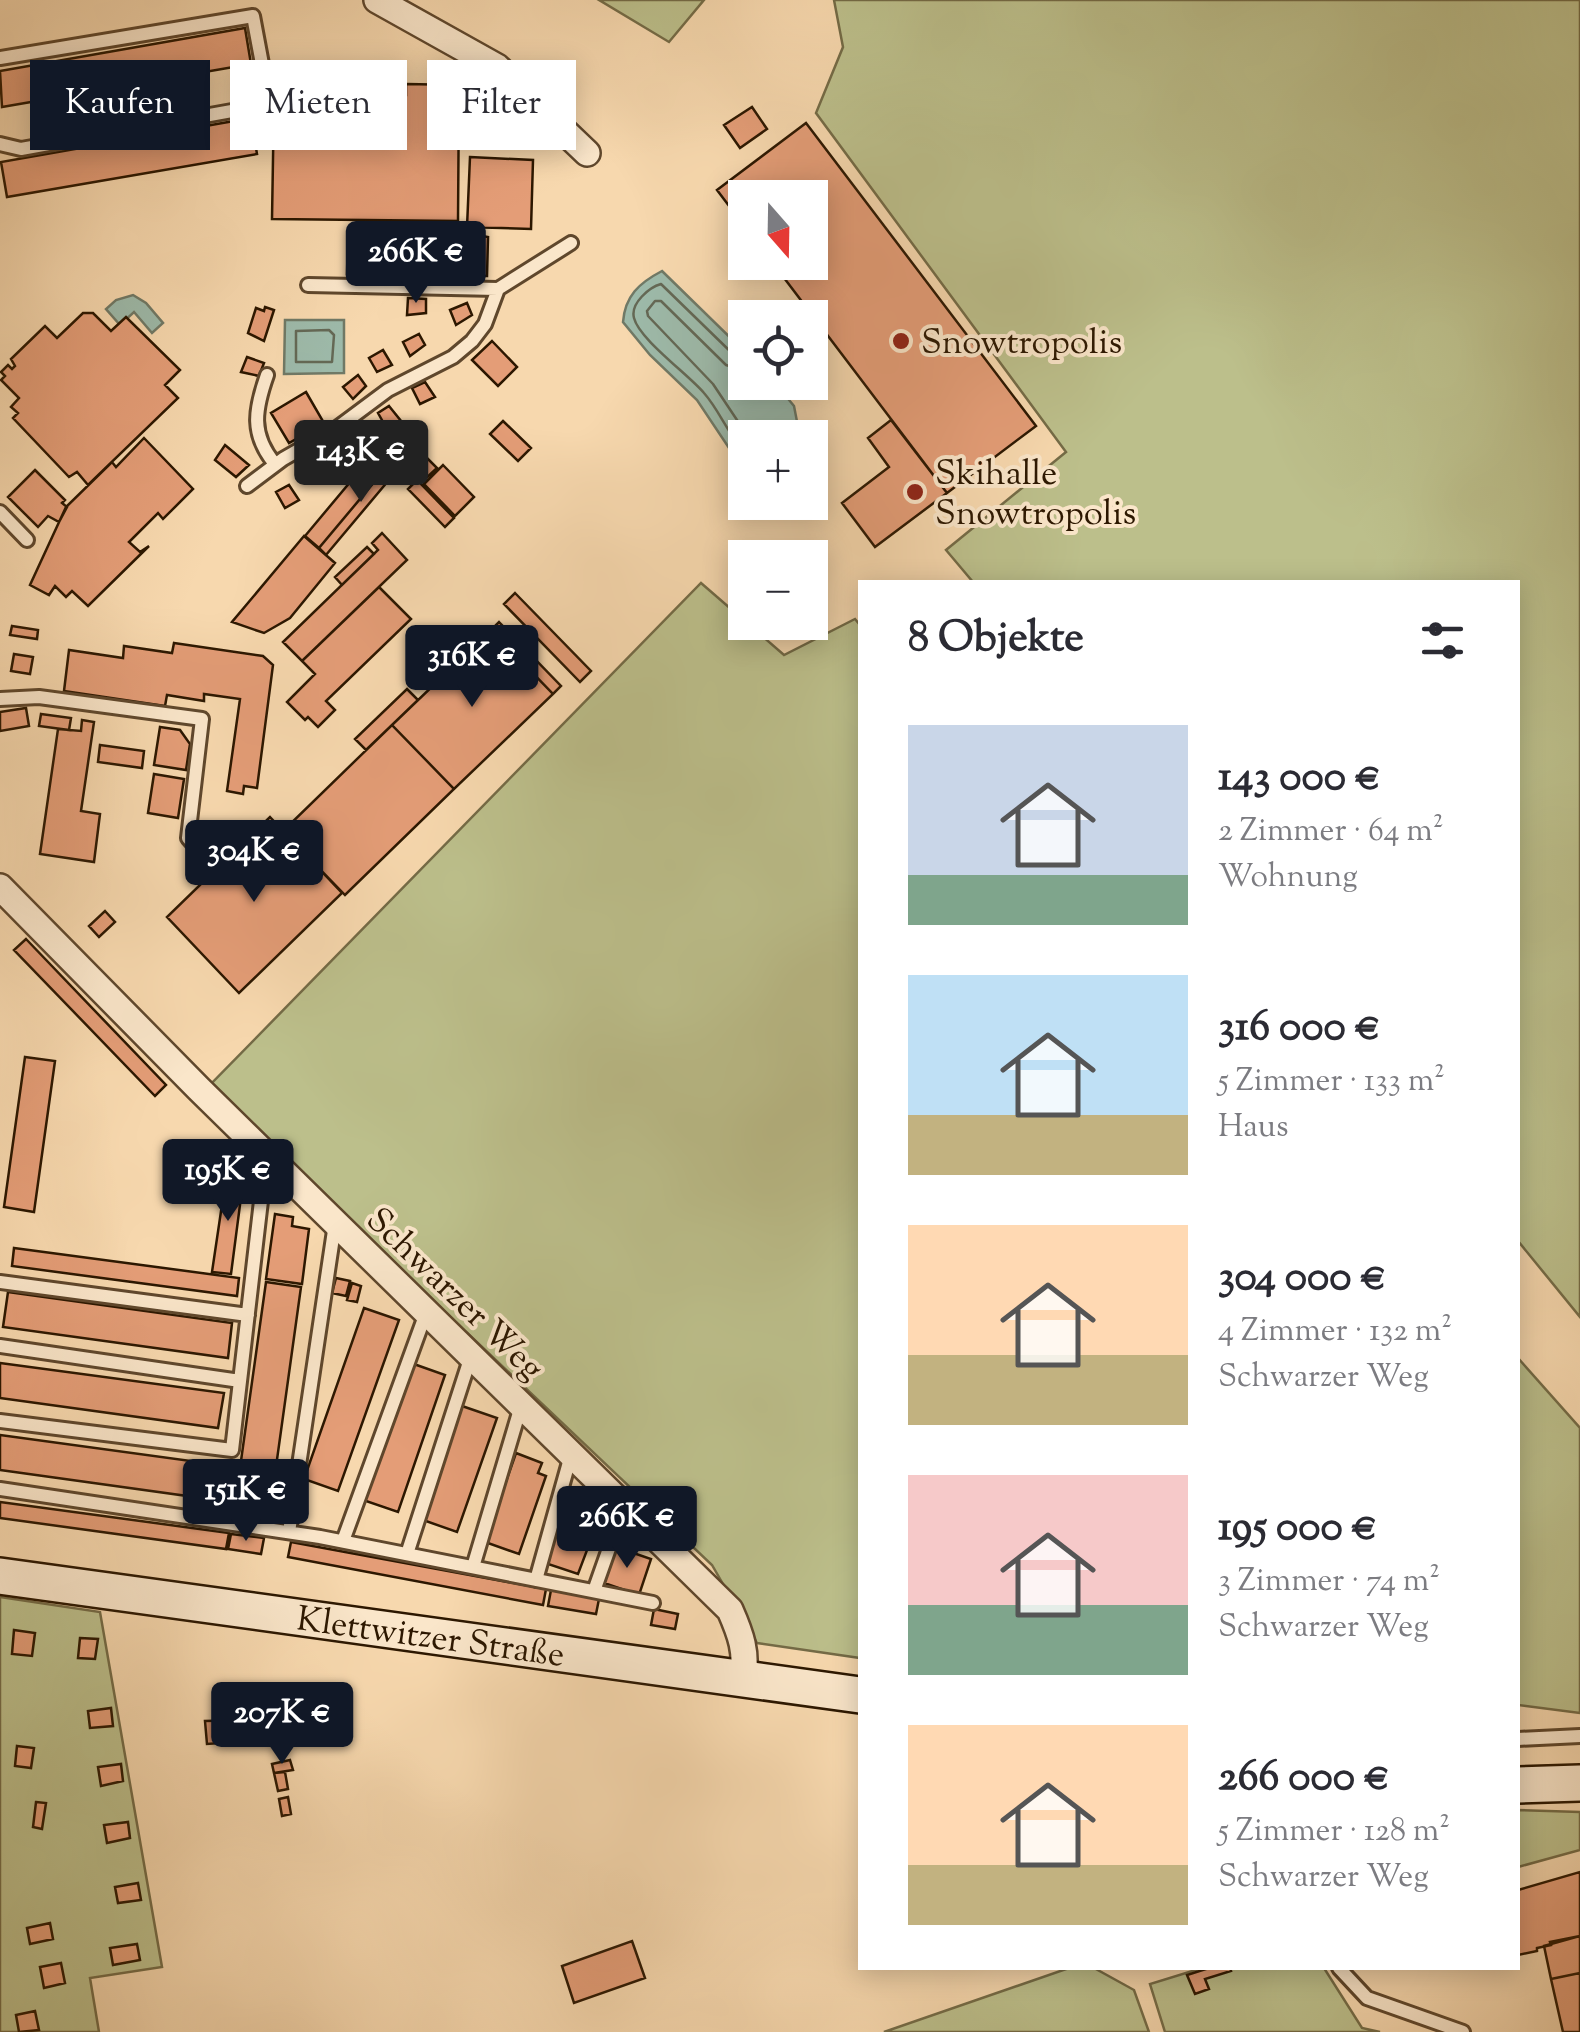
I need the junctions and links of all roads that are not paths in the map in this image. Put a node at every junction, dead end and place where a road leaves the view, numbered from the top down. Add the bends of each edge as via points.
1 (377, 0) edge
2 (0, 58) edge
3 (0, 144) edge
4 (586, 153) dead end
5 (572, 243) dead end
6 (308, 285) dead end
7 (498, 289) junction
8 (267, 374) dead end
9 (276, 464) junction
10 (247, 486) dead end
11 (0, 512) edge
12 (27, 540) dead end
13 (0, 699) edge
14 (204, 856) dead end
15 (0, 887) edge
16 (266, 1155) junction
17 (336, 1224) junction
18 (0, 1282) edge
19 (426, 1313) junction
20 (248, 1315) junction
21 (0, 1346) edge
22 (471, 1356) junction
23 (240, 1381) junction
24 (521, 1405) junction
25 (0, 1422) edge
26 (571, 1455) junction
27 (0, 1489) edge
28 (624, 1506) junction
29 (289, 1532) junction
30 (343, 1541) junction
31 (407, 1554) junction
32 (473, 1567) junction
33 (0, 1576) edge
34 (536, 1580) junction
35 (594, 1591) junction
36 (654, 1604) dead end
37 (743, 1678) junction
38 (858, 1695) edge
39 (1580, 1736) edge
40 (1520, 1739) edge
41 (1520, 1784) edge
42 (1580, 1784) edge
43 (1341, 1970) edge
44 (1463, 2032) edge

1 - 4 street via 497,67
2 - 3 lane via 253,16 265,80 254,108 21,149
5 - 7 lane
6 - 7 lane
7 - 9 lane via 485,324 453,357 388,390
8 - 9 lane via 256,424
9 - 10 lane
11 - 12 lane
13 - 14 lane via 38,697 202,719 188,838
15 - 16 street, Schwarzer Weg
16 - 17 street, Schwarzer Weg
16 - 20 lane
17 - 19 street, Schwarzer Weg
17 - 29 lane
18 - 20 lane
19 - 22 street, Schwarzer Weg
19 - 30 lane
20 - 23 lane
21 - 23 lane
22 - 24 street, Schwarzer Weg
22 - 31 lane
23 - 25 lane via 232,1450
24 - 26 street, Schwarzer Weg
24 - 32 lane
26 - 28 street, Schwarzer Weg
26 - 34 lane
27 - 29 lane
28 - 35 lane
28 - 37 street, Schwarzer Weg via 730,1610 742,1637
29 - 30 lane
30 - 31 lane
31 - 32 lane
32 - 34 lane
33 - 37 main road, Klettwitzer Straße
34 - 35 lane
35 - 36 lane
37 - 38 main road, Klettwitzer Straße
39 - 40 lane
41 - 42 main road
43 - 44 lane via 1367,1998

